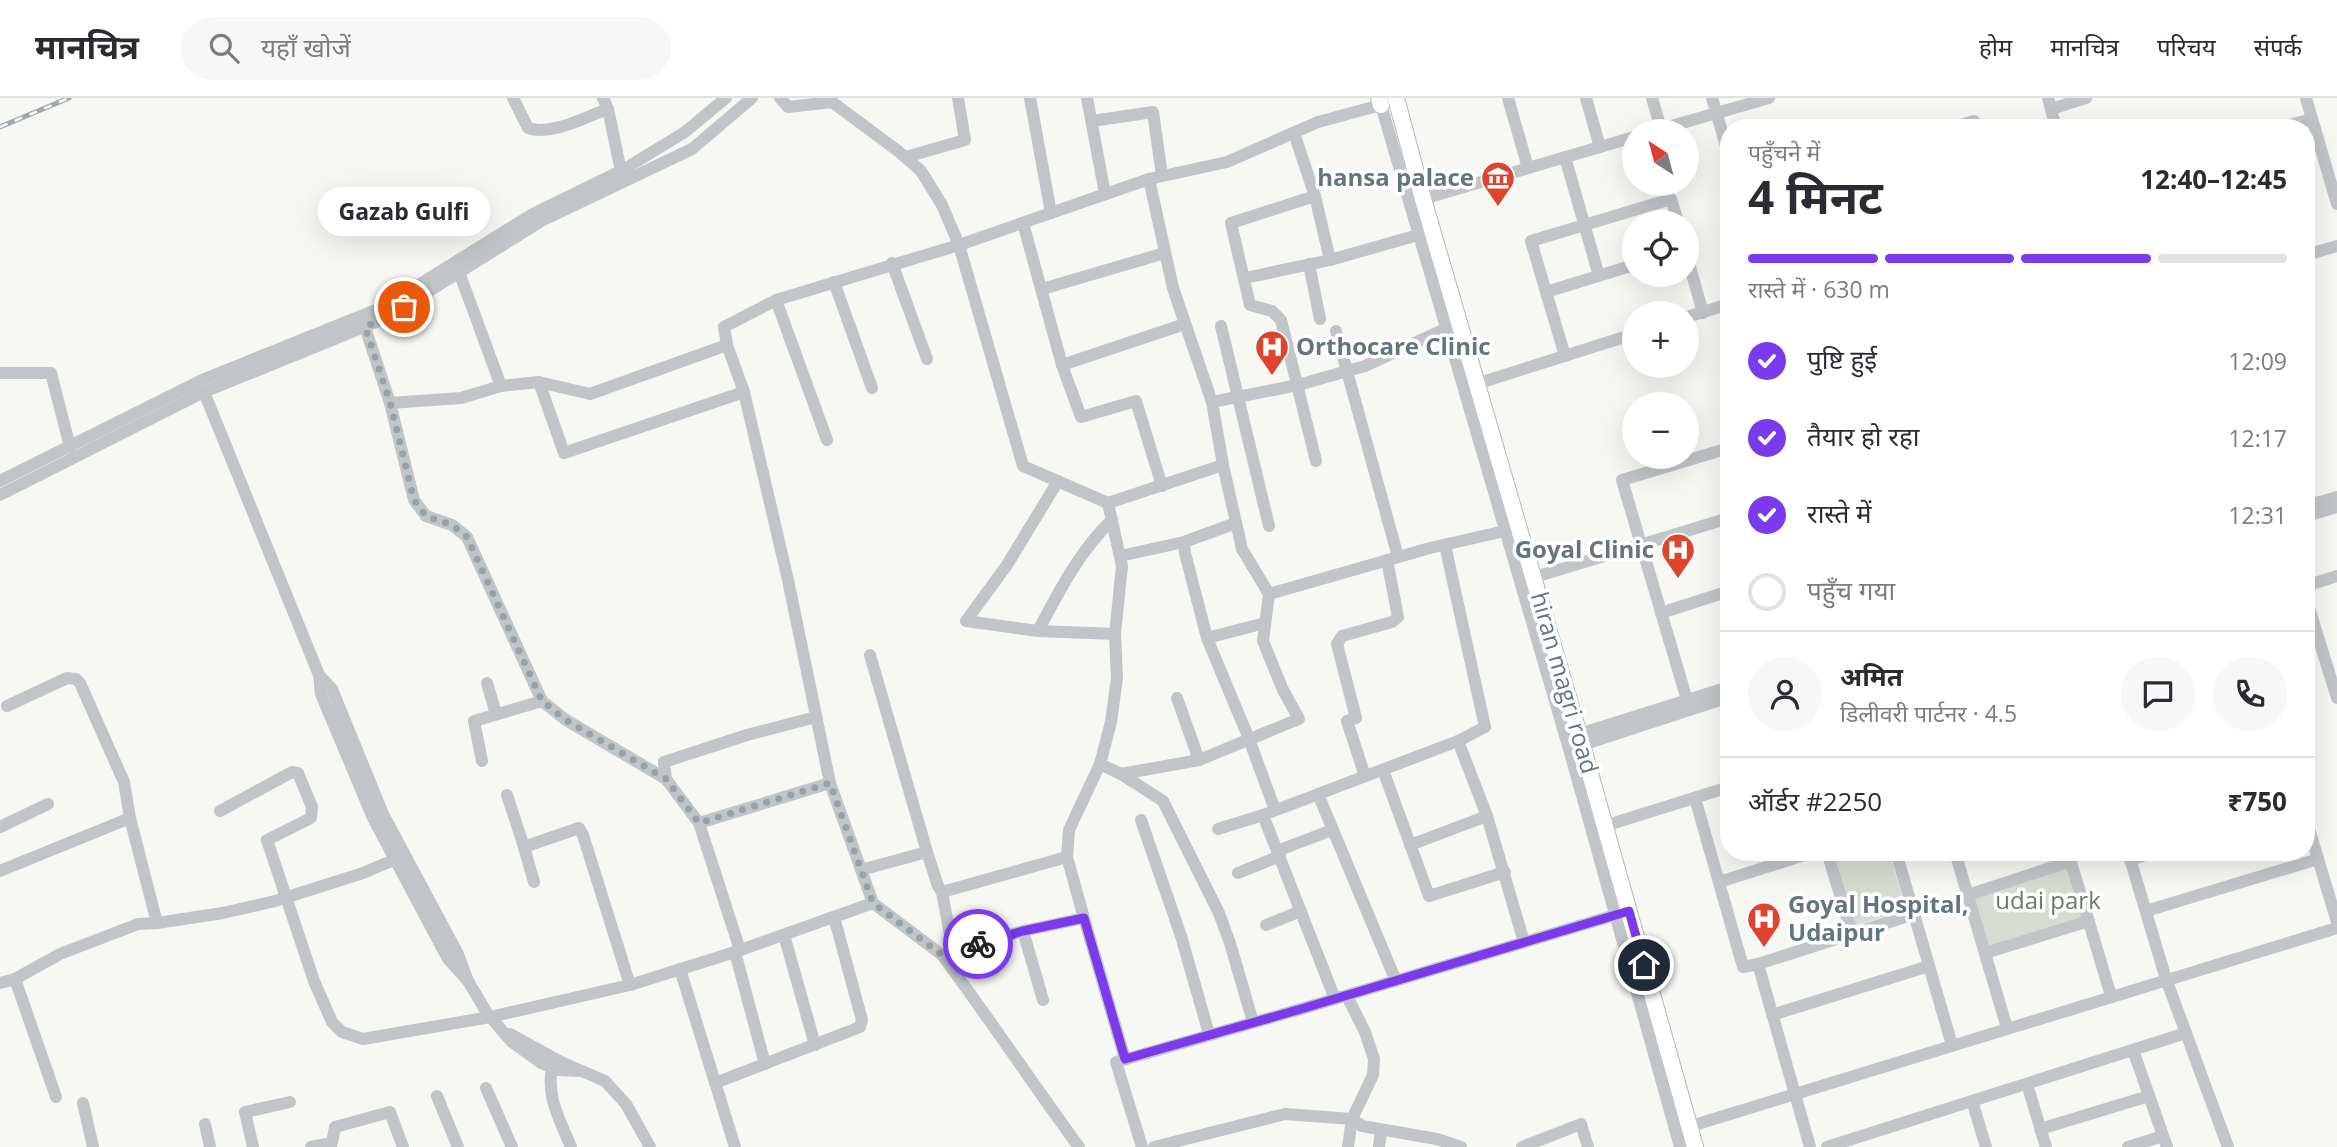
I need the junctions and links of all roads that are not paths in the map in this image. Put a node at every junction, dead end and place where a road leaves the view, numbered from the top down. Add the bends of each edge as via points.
1 (513, 98) edge
2 (726, 98) edge
3 (752, 98) edge
4 (780, 98) edge
5 (958, 98) edge
6 (1030, 98) edge
7 (1087, 98) edge
8 (1508, 98) edge
9 (1586, 98) edge
10 (1652, 98) edge
11 (1712, 98) edge
12 (1769, 98) edge
13 (2086, 98) edge
14 (2306, 98) edge
15 (839, 100) edge
16 (1385, 100) edge
17 (605, 103) edge
18 (2049, 103) edge
19 (1717, 113) junction
20 (1656, 119) edge
21 (1696, 119) edge
22 (2312, 119) edge
23 (1092, 121) junction
24 (1720, 124) edge
25 (2315, 127) edge
26 (1294, 133) junction
27 (1622, 141) edge
28 (1600, 147) junction
29 (1565, 157) junction
30 (906, 158) junction
31 (1528, 168) junction
32 (2332, 170) edge
33 (621, 171) junction
34 (1156, 177) junction
35 (1105, 194) junction
36 (1315, 196) junction
37 (1416, 201) junction
38 (2337, 204) edge
39 (1635, 210) edge
40 (1674, 210) edge
41 (1051, 213) junction
42 (1622, 214) edge
43 (1023, 223) junction
44 (1585, 225) junction
45 (1418, 235) junction
46 (959, 245) junction
47 (2337, 246) edge
48 (2315, 252) edge
49 (1165, 253) junction
50 (1330, 260) junction
51 (892, 263) junction
52 (1309, 264) junction
53 (1622, 269) edge
54 (459, 272) junction
55 (1599, 276) junction
56 (1245, 278) junction
57 (834, 282) junction
58 (1696, 287) edge
59 (1042, 289) junction
60 (1546, 292) junction
61 (776, 300) junction
62 (1720, 307) edge
63 (1703, 313) junction
64 (1699, 314) edge
65 (1320, 319) dead end
66 (1185, 324) junction
67 (1221, 326) dead end
68 (365, 327) junction
69 (1446, 329) junction
70 (1336, 331) dead end
71 (1622, 338) edge
72 (727, 345) junction
73 (1565, 356) junction
74 (927, 359) dead end
75 (1062, 365) junction
76 (1347, 372) junction
77 (0, 373) edge
78 (539, 382) junction
79 (1476, 384) junction
80 (1298, 385) junction
81 (501, 386) junction
82 (872, 387) dead end
83 (204, 392) junction
84 (744, 392) junction
85 (1239, 398) junction
86 (390, 402) junction
87 (1212, 402) junction
88 (827, 440) dead end
89 (70, 447) junction
90 (1720, 452) edge
91 (1316, 461) dead end
92 (1223, 465) junction
93 (0, 481) edge
94 (1058, 481) junction
95 (1162, 485) junction
96 (0, 495) edge
97 (2337, 497) edge
98 (1108, 503) junction
99 (2315, 503) edge
100 (2337, 507) edge
101 (2315, 513) edge
102 (1112, 520) junction
103 (1720, 521) edge
104 (1236, 523) junction
105 (1269, 526) dead end
106 (1505, 531) junction
107 (1184, 542) junction
108 (1445, 545) junction
109 (1641, 545) junction
110 (1119, 556) junction
111 (1393, 559) junction
112 (2337, 576) edge
113 (1526, 579) junction
114 (2315, 583) edge
115 (1269, 594) junction
116 (1720, 595) edge
117 (1661, 613) junction
118 (1265, 623) junction
119 (2315, 627) edge
120 (1038, 631) junction
121 (1115, 634) junction
122 (1208, 638) junction
123 (870, 655) dead end
124 (487, 684) dead end
125 (1720, 690) edge
126 (1177, 698) dead end
127 (2337, 698) edge
128 (1687, 700) junction
129 (1720, 700) edge
130 (542, 701) junction
131 (7, 706) dead end
132 (496, 714) junction
133 (817, 717) junction
134 (1249, 739) junction
135 (1458, 741) junction
136 (1574, 742) junction
137 (1199, 760) junction
138 (482, 761) dead end
139 (1100, 764) junction
140 (1383, 770) junction
141 (1121, 774) junction
142 (1365, 776) junction
143 (666, 779) junction
144 (830, 783) junction
145 (1720, 790) edge
146 (1318, 794) junction
147 (507, 795) dead end
148 (1695, 798) junction
149 (48, 804) dead end
150 (220, 811) dead end
151 (1269, 812) junction
152 (1487, 816) junction
153 (130, 818) junction
154 (1142, 820) dead end
155 (699, 823) junction
156 (0, 827) edge
157 (1598, 828) junction
158 (1218, 829) dead end
159 (1332, 830) junction
160 (1410, 845) junction
161 (524, 847) junction
162 (2315, 849) edge
163 (927, 852) junction
164 (1279, 853) junction
165 (1067, 857) junction
166 (399, 858) junction
167 (2318, 859) junction
168 (2315, 860) edge
169 (1786, 861) edge
170 (1830, 861) edge
171 (1899, 861) edge
172 (1962, 861) edge
173 (2059, 861) edge
174 (2071, 861) edge
175 (2131, 861) edge
176 (2311, 861) edge
177 (861, 870) junction
178 (0, 871) edge
179 (1505, 872) junction
180 (1238, 873) dead end
181 (534, 882) dead end
182 (1719, 882) junction
183 (942, 892) junction
184 (1968, 895) junction
185 (288, 897) junction
186 (873, 903) junction
187 (1301, 911) junction
188 (2146, 911) junction
189 (1622, 913) junction
190 (1914, 914) junction
191 (834, 917) junction
192 (1084, 918) junction
193 (2088, 920) junction
194 (2337, 922) edge
195 (157, 923) junction
196 (1266, 925) dead end
197 (2337, 928) edge
198 (1023, 931) junction
199 (1852, 934) junction
200 (784, 935) junction
201 (1524, 942) junction
202 (738, 951) junction
203 (948, 953) junction
204 (1985, 953) junction
205 (1758, 964) junction
206 (1929, 966) junction
207 (680, 969) junction
208 (15, 979) junction
209 (2166, 979) junction
210 (1396, 981) junction
211 (0, 983) edge
212 (630, 985) junction
213 (2111, 996) junction
214 (1341, 997) junction
215 (1042, 1000) dead end
216 (1772, 1015) junction
217 (490, 1017) junction
218 (1253, 1022) junction
219 (2007, 1028) junction
220 (500, 1030) junction
221 (2186, 1033) junction
222 (1209, 1034) junction
223 (815, 1045) junction
224 (1952, 1045) junction
225 (2133, 1050) junction
226 (1125, 1059) junction
227 (765, 1064) junction
228 (552, 1068) junction
229 (581, 1070) junction
230 (715, 1083) junction
231 (2027, 1084) junction
232 (486, 1088) dead end
233 (1794, 1094) junction
234 (438, 1096) dead end
235 (2149, 1096) junction
236 (56, 1097) dead end
237 (1972, 1101) junction
238 (290, 1102) dead end
239 (83, 1103) dead end
240 (1352, 1119) junction
241 (205, 1124) dead end
242 (1682, 1128) junction
243 (1381, 1129) junction
244 (2040, 1129) junction
245 (1864, 1141) edge
246 (1424, 1142) edge
247 (2165, 1142) edge
248 (1188, 1143) edge
249 (1983, 1146) edge
250 (93, 1147) edge
251 (210, 1147) edge
252 (253, 1147) edge
253 (311, 1147) edge
254 (403, 1147) edge
255 (458, 1147) edge
256 (512, 1147) edge
257 (571, 1147) edge
258 (650, 1147) edge
259 (735, 1147) edge
260 (1079, 1147) edge
261 (1142, 1147) edge
262 (1154, 1147) edge
263 (1348, 1147) edge
264 (1378, 1147) edge
265 (1461, 1147) edge
266 (1522, 1147) edge
267 (1588, 1147) edge
268 (1680, 1147) edge
269 (1695, 1147) edge
270 (1810, 1147) edge
271 (1827, 1147) edge
272 (2046, 1147) edge
273 (2128, 1147) edge
274 (2228, 1147) edge

1 - 17 street via 528,128 537,131 549,130
2 - 33 street via 685,132
3 - 54 street via 692,149 543,220
4 - 15 street via 788,107
5 - 30 street via 965,140
6 - 41 street
7 - 23 street
8 - 31 street
9 - 28 street
10 - 20 street
11 - 19 street
12 - 19 street
13 - 18 street
14 - 22 street
15 - 30 street
16 - 26 street
16 - 37 main road, hiran magri road
17 - 33 street
19 - 21 street
19 - 24 street
23 - 34 street via 1153,112
23 - 35 street
25 - 32 street
26 - 34 street via 1227,162
26 - 36 street
27 - 28 street
28 - 29 street
29 - 31 street
29 - 44 street
30 - 46 street via 921,170
31 - 37 street
32 - 38 street
33 - 89 street via 531,215 383,307 202,380
34 - 35 street
34 - 49 street
35 - 41 street
36 - 50 street
36 - 56 street via 1231,223
37 - 45 street
37 - 79 main road, hiran magri road
39 - 40 street via 1671,199
41 - 43 street
42 - 44 street
43 - 46 street
43 - 59 street
44 - 55 street
44 - 60 street via 1531,241
45 - 50 street
45 - 69 street
46 - 51 street
46 - 94 street via 1023,466
47 - 48 street
49 - 59 street
49 - 66 street
50 - 52 street
51 - 57 street
51 - 74 street
52 - 56 street
52 - 65 street
53 - 55 street
54 - 68 street
54 - 81 street
55 - 60 street
56 - 80 street via 1250,305 1272,310 1281,320
57 - 61 street
57 - 82 street
58 - 63 street
59 - 75 street
60 - 73 street
61 - 72 street via 724,327
61 - 88 street
62 - 63 street
63 - 64 street
66 - 75 street
66 - 87 street
67 - 85 street
68 - 83 street
68 - 86 street
69 - 76 street
69 - 106 street
70 - 76 street
71 - 73 street
72 - 78 street via 590,394
72 - 84 street
73 - 79 street
75 - 95 street via 1081,417 1136,401
76 - 80 street
76 - 111 street
77 - 89 street via 51,373
78 - 81 street
78 - 84 street via 564,453
79 - 113 main road, hiran magri road
80 - 85 street
80 - 91 street
81 - 86 street via 461,398
83 - 96 street
83 - 166 street via 319,675 321,694 354,777
84 - 133 street
85 - 87 street
85 - 105 street
86 - 130 street via 414,500 426,516 452,525 467,537
87 - 92 street
89 - 93 street
90 - 109 street via 1622,480
92 - 95 street
92 - 104 street
94 - 98 street
94 - 120 street via 1007,565 966,621
95 - 98 street
97 - 99 street
98 - 102 street
100 - 101 street
102 - 110 street
102 - 120 street via 1099,532
103 - 109 street
104 - 107 street
104 - 115 street via 1242,549
106 - 108 street
106 - 113 street
107 - 110 street
107 - 122 street
108 - 111 street
108 - 135 street via 1485,727
109 - 113 street
109 - 117 street
110 - 121 street via 1122,566
111 - 115 street
111 - 142 street via 1398,617 1342,636 1337,644 1356,718 1347,721
112 - 114 street
113 - 136 main road, hiran magri road
115 - 118 street
116 - 117 street
117 - 128 street
118 - 122 street
118 - 134 street via 1263,641 1299,719
119 - 127 street
120 - 121 street
121 - 139 street via 1117,678
122 - 134 street
123 - 163 street
124 - 132 street
125 - 128 street
126 - 137 street
128 - 136 street
129 - 136 street
130 - 132 street
130 - 143 street
131 - 153 street via 67,678 76,679 124,782
132 - 138 street via 474,721
133 - 143 street via 664,762
133 - 144 street
134 - 137 street
134 - 151 street
135 - 140 street
135 - 152 street
136 - 157 main road, hiran magri road
137 - 141 street
139 - 141 street
139 - 165 street via 1069,830
140 - 142 street
140 - 160 street
141 - 218 street via 1163,801 1219,913
142 - 146 street
143 - 155 street
144 - 155 street
144 - 177 street
145 - 148 street
146 - 151 street
146 - 159 street
147 - 161 street
148 - 157 street
148 - 182 street
149 - 156 street
150 - 185 street via 292,772 298,773 312,807 311,818 267,839
151 - 158 street
151 - 164 street
152 - 160 street
152 - 179 street
153 - 178 street
153 - 195 street
154 - 222 street
155 - 202 street
157 - 189 main road, hiran magri road
159 - 164 street
159 - 210 street
160 - 179 street via 1429,896
161 - 181 street
161 - 212 street via 579,828
162 - 167 street
163 - 177 street
163 - 183 street
164 - 180 street
164 - 187 street
165 - 183 street
165 - 192 street
166 - 185 street
166 - 217 street via 448,959
167 - 168 street
167 - 194 street
169 - 182 street
170 - 199 street
171 - 190 street
172 - 184 street
173 - 184 street
174 - 193 street
175 - 188 street
176 - 188 street
177 - 186 street
179 - 201 street
182 - 205 street via 1743,967
183 - 203 street
184 - 204 street
185 - 195 street
185 - 217 street via 316,988 332,1022 342,1032 363,1040
186 - 191 street
186 - 203 street
187 - 196 street
187 - 214 street
188 - 209 street
189 - 201 street
189 - 242 main road, hiran magri road
190 - 199 street
190 - 206 street
191 - 200 street
191 - 223 street via 862,1020 854,1031
192 - 198 street
192 - 226 street
193 - 204 street
193 - 213 street
195 - 208 street via 138,924 60,954
197 - 209 street
198 - 203 street
198 - 215 street
199 - 205 street
200 - 202 street
200 - 223 street
201 - 210 street
202 - 207 street
202 - 227 street
203 - 260 street via 1014,1058
204 - 219 street
205 - 216 street
206 - 216 street
206 - 224 street
207 - 212 street
207 - 230 street
208 - 211 street
208 - 236 street
209 - 213 street
209 - 221 street
210 - 214 street
212 - 217 street
213 - 219 street
214 - 218 street
214 - 240 street via 1365,1032 1374,1059 1373,1075
216 - 233 street
217 - 220 street
218 - 222 street
219 - 224 street
220 - 228 street via 522,1051
220 - 229 street
221 - 225 street
221 - 274 street
222 - 226 street
223 - 227 street
224 - 233 street
225 - 231 street
225 - 235 street
226 - 261 street via 1116,1062
227 - 230 street
228 - 229 street
228 - 257 street via 550,1094
229 - 258 street via 612,1087
230 - 259 street
231 - 237 street
231 - 244 street
232 - 256 street
233 - 242 street
233 - 270 street
234 - 255 street
235 - 244 street
235 - 247 street
237 - 245 street
237 - 249 street
238 - 252 street via 245,1112
239 - 250 street
240 - 243 street
240 - 248 street via 1285,1114
240 - 263 street
241 - 251 street
242 - 268 street
242 - 269 main road, hiran magri road
243 - 246 street
243 - 264 street
244 - 272 street
245 - 271 street
246 - 265 street
247 - 273 street
248 - 262 street
253 - 254 street via 332,1143 335,1127 390,1112
266 - 267 street via 1581,1124

